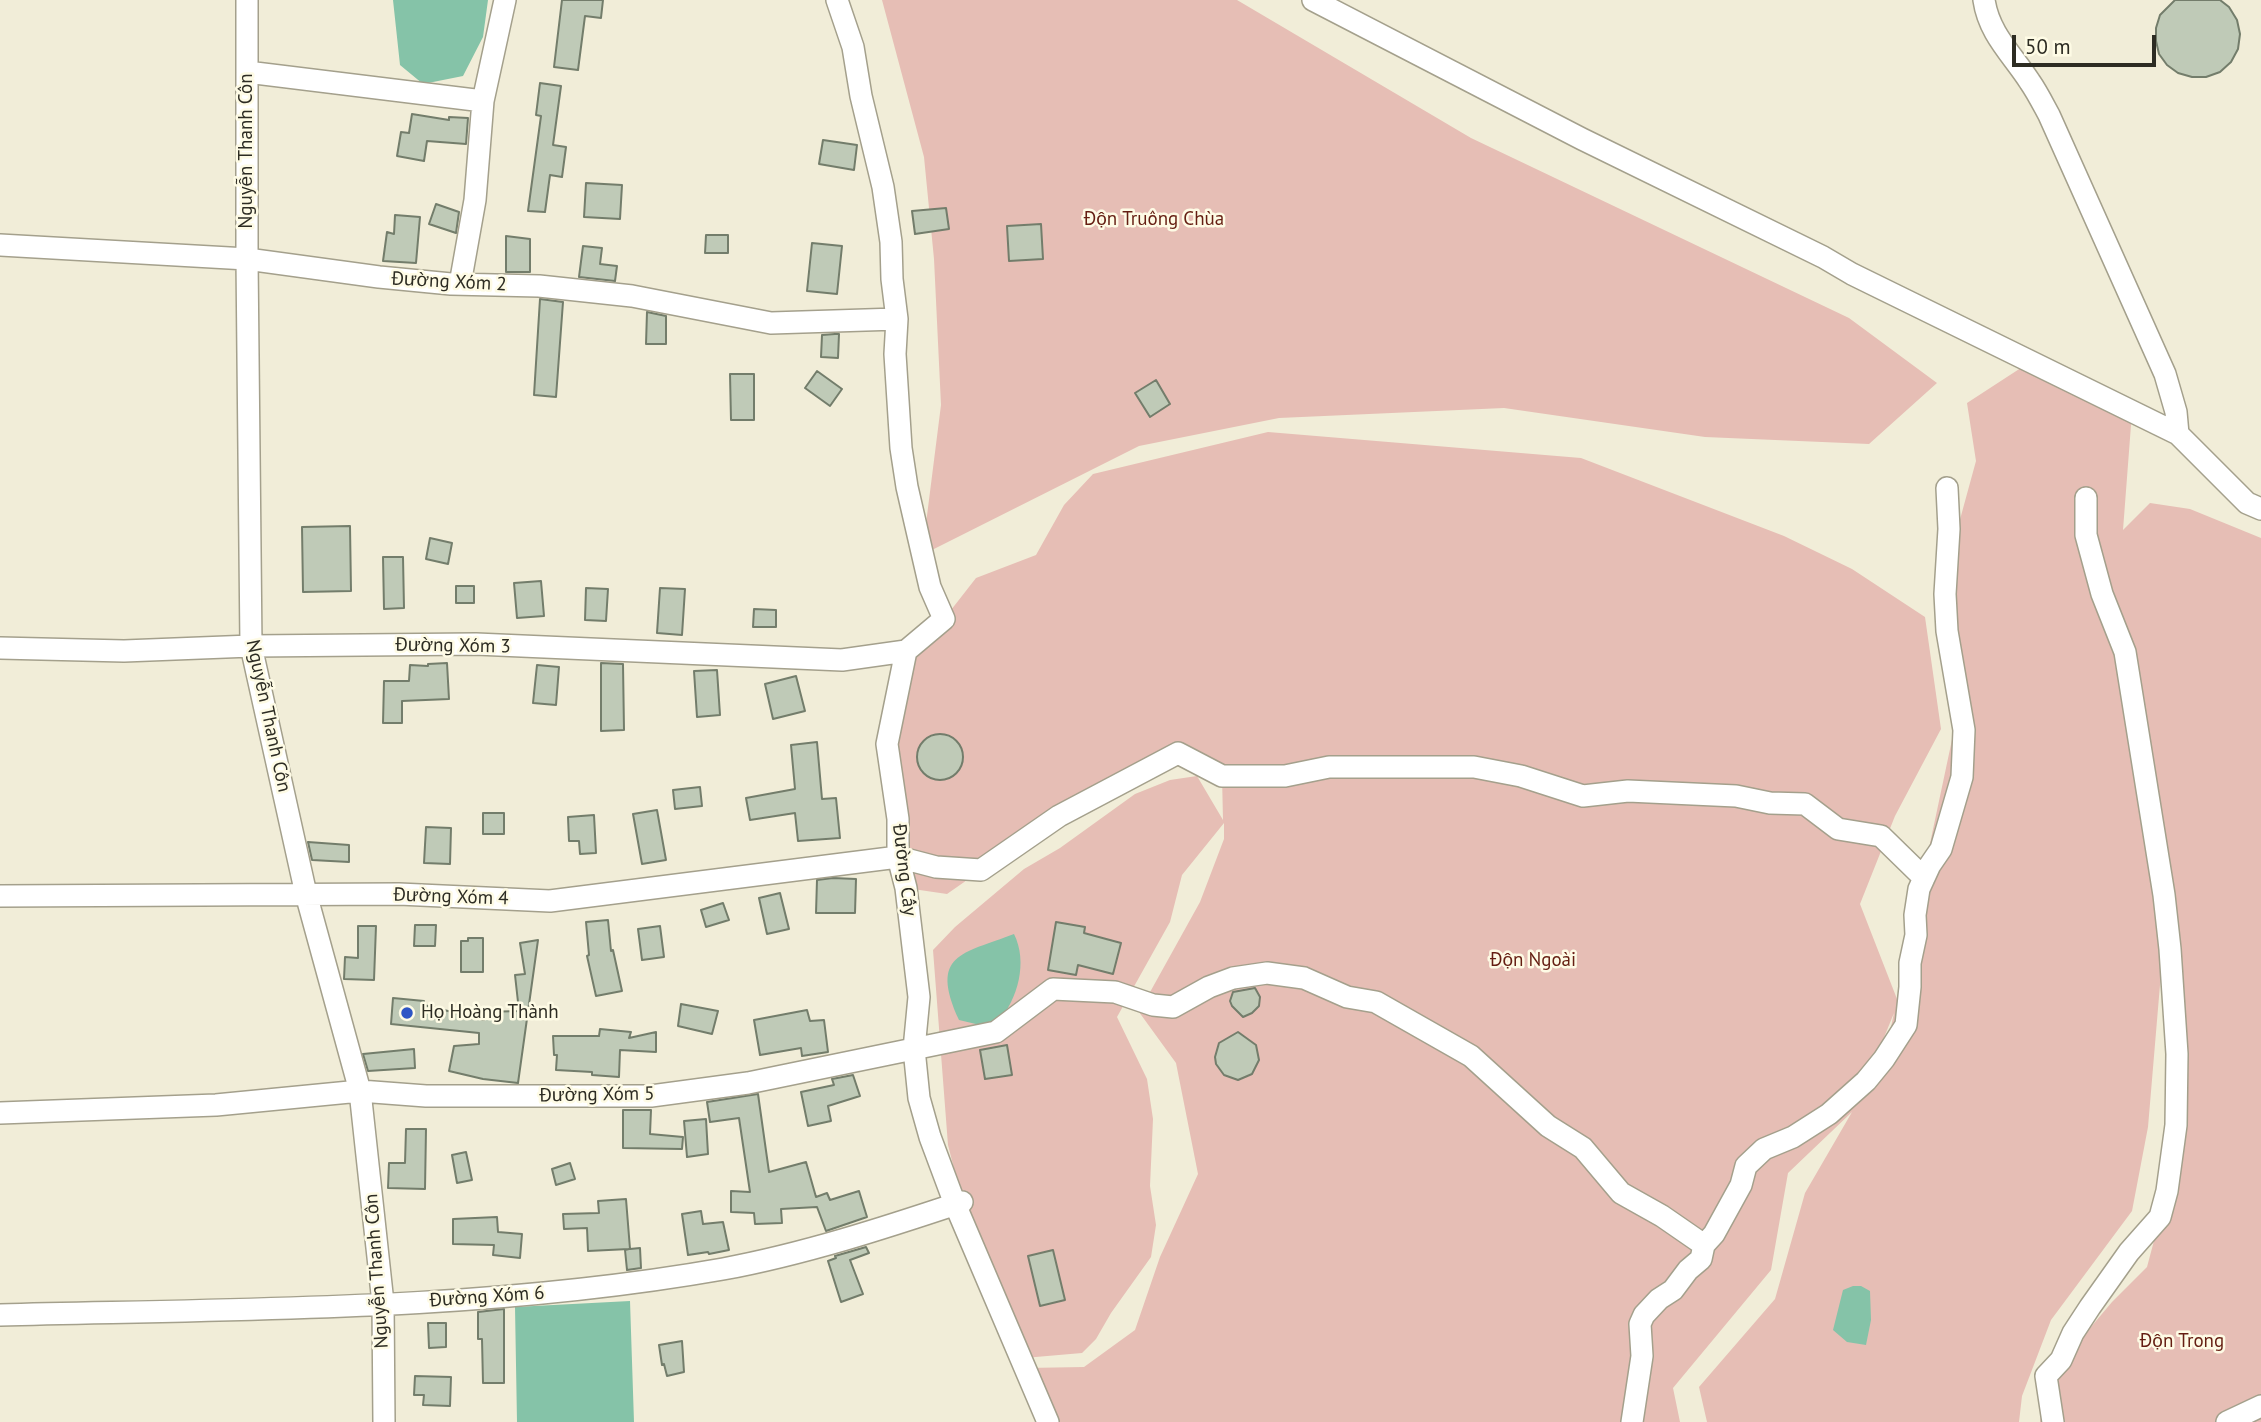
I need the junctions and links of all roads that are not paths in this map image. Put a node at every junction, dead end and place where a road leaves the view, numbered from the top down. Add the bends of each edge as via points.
1 (247, 0) edge
2 (505, 0) edge
3 (837, 0) edge
4 (1313, 0) edge
5 (1984, 0) edge
6 (247, 72) junction
7 (483, 101) junction
8 (0, 245) edge
9 (247, 259) junction
10 (460, 284) junction
11 (897, 318) junction
12 (2178, 434) junction
13 (1947, 488) dead end
14 (2086, 498) dead end
15 (2261, 509) edge
16 (251, 646) junction
17 (0, 648) edge
18 (906, 651) junction
19 (898, 857) junction
20 (1924, 878) junction
21 (306, 894) junction
22 (0, 896) edge
23 (914, 1049) junction
24 (360, 1091) junction
25 (0, 1113) edge
26 (959, 1203) junction
27 (1704, 1245) junction
28 (383, 1303) junction
29 (0, 1315) edge
30 (2261, 1406) edge
31 (384, 1422) edge
32 (1048, 1422) edge
33 (1632, 1422) edge
34 (2053, 1422) edge
35 (2227, 1422) edge

1 - 6 street, Nguyễn Thanh Côn
2 - 7 street
3 - 11 street via 853,47 883,187
4 - 12 street via 1582,139
5 - 12 street via 1995,34 2049,115 2160,361
6 - 7 street
6 - 9 street, Nguyễn Thanh Côn
7 - 10 street via 475,200
8 - 9 street, Đường Xóm 2
9 - 10 street, Đường Xóm 2
9 - 16 street, Nguyễn Thanh Côn
10 - 11 street, Đường Xóm 2 via 539,286 632,296 771,323
11 - 18 street via 895,354 907,487 930,587 944,619
12 - 15 street via 2247,503
13 - 20 street via 1945,594 1964,730 1962,778 1941,849
14 - 34 street via 2086,536 2125,652 2164,895 2178,1054 2176,1125 2160,1217 2129,1252 2073,1334 2061,1360 2046,1376
16 - 17 street, Đường Xóm 3 via 124,651
16 - 18 street, Đường Xóm 3 via 476,644 842,660
16 - 21 street, Nguyễn Thanh Côn
18 - 19 street, Đường Cấy via 887,744 898,819
19 - 20 street via 936,867 981,870 1059,816 1178,753 1222,776 1285,776 1329,767 1474,767 1583,796 1628,790 1805,804 1838,829 1881,836
19 - 21 street, Đường Xóm 4 via 550,901
19 - 23 street, Đường Cấy via 919,997
20 - 27 street via 1915,915 1906,1025 1866,1081 1829,1114 1754,1157
21 - 22 street, Đường Xóm 4
21 - 24 street, Nguyễn Thanh Côn
23 - 24 street, Đường Xóm 5 via 748,1083 651,1096 426,1096
23 - 26 street, Đường Cấy via 919,1098 930,1137
23 - 27 street, Đường Xóm 5 via 996,1032 1053,989 1115,992 1173,1007 1233,978 1267,973 1304,978 1346,997 1376,1002 1471,1056 1548,1126 1583,1148 1621,1192
24 - 25 street, Đường Xóm 5 via 216,1105
24 - 28 street, Nguyễn Thanh Côn
26 - 28 street, Đường Xóm 6 via 828,1245 724,1268 543,1294
26 - 32 street, Đường Cấy
27 - 33 street via 1701,1259 1651,1307 1640,1324 1642,1356
28 - 29 street, Đường Xóm 6
28 - 31 street, Nguyễn Thanh Côn
30 - 35 street

